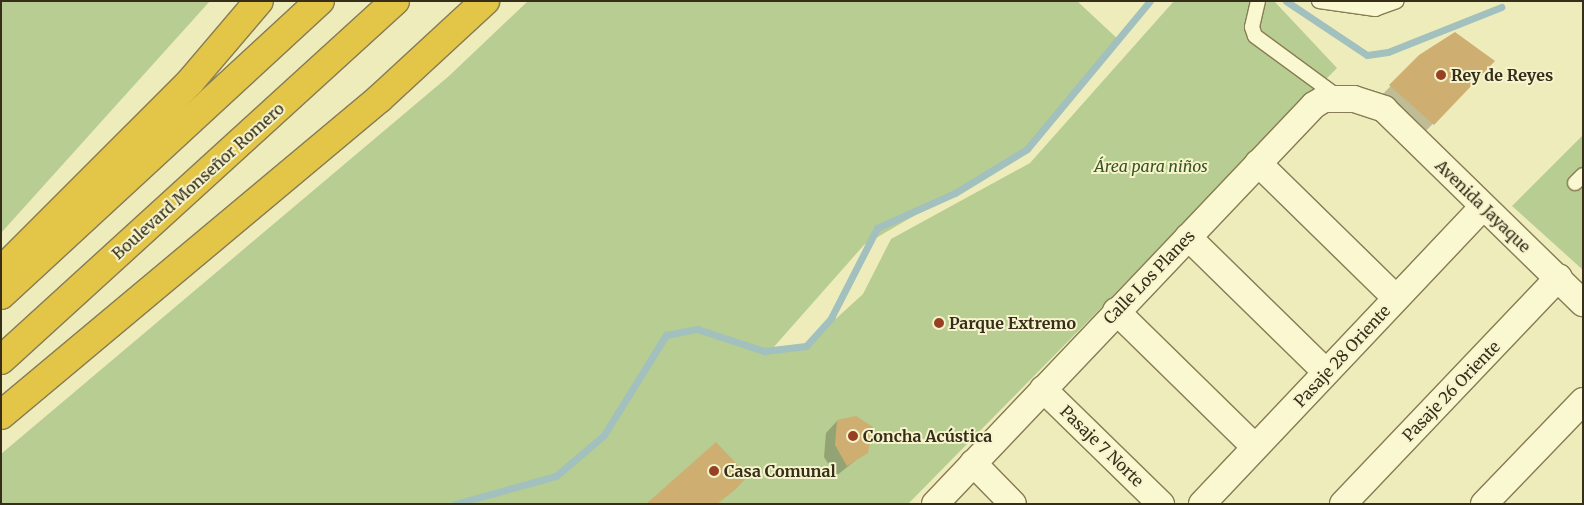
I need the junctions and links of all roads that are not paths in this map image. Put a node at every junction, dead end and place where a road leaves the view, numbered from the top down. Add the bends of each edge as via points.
1 (259, 1) edge
2 (320, 1) edge
3 (395, 1) edge
4 (485, 1) edge
5 (1258, 1) edge
6 (1319, 1) edge
7 (1397, 1) edge
8 (1338, 97) junction
9 (1258, 163) junction
10 (1482, 208) junction
11 (1188, 237) junction
12 (1, 271) edge
13 (1559, 277) junction
14 (1, 295) edge
15 (1396, 298) junction
16 (1583, 303) edge
17 (1116, 312) junction
18 (1, 360) edge
19 (1326, 372) junction
20 (1043, 389) junction
21 (1583, 401) edge
22 (1, 414) edge
23 (1255, 448) junction
24 (973, 463) junction
25 (934, 504) edge
26 (1013, 504) edge
27 (1160, 504) edge
28 (1202, 504) edge
29 (1343, 504) edge
30 (1484, 504) edge

1 - 12 highway via 190,82
2 - 14 highway
3 - 18 highway, Boulevard Monseñor Romero
4 - 22 highway via 380,98
5 - 8 lane via 1252,27 1255,36
6 - 7 lane via 1375,9
8 - 9 street, Calle Los Planes via 1314,104
8 - 10 street, Avenida Jayaque via 1384,109
9 - 11 street, Calle Los Planes
9 - 15 street
10 - 13 street, Avenida Jayaque
10 - 15 street, Pasaje 28 Oriente
11 - 17 street, Calle Los Planes
11 - 19 street
13 - 16 street, Avenida Jayaque
13 - 29 street, Pasaje 26 Oriente
15 - 19 street, Pasaje 28 Oriente
17 - 20 street, Calle Los Planes
17 - 23 street
19 - 23 street, Pasaje 28 Oriente
20 - 24 street, Calle Los Planes
20 - 27 street, Pasaje 7 Norte
21 - 30 street
23 - 28 street, Pasaje 28 Oriente
24 - 25 street, Calle Los Planes
24 - 26 street

